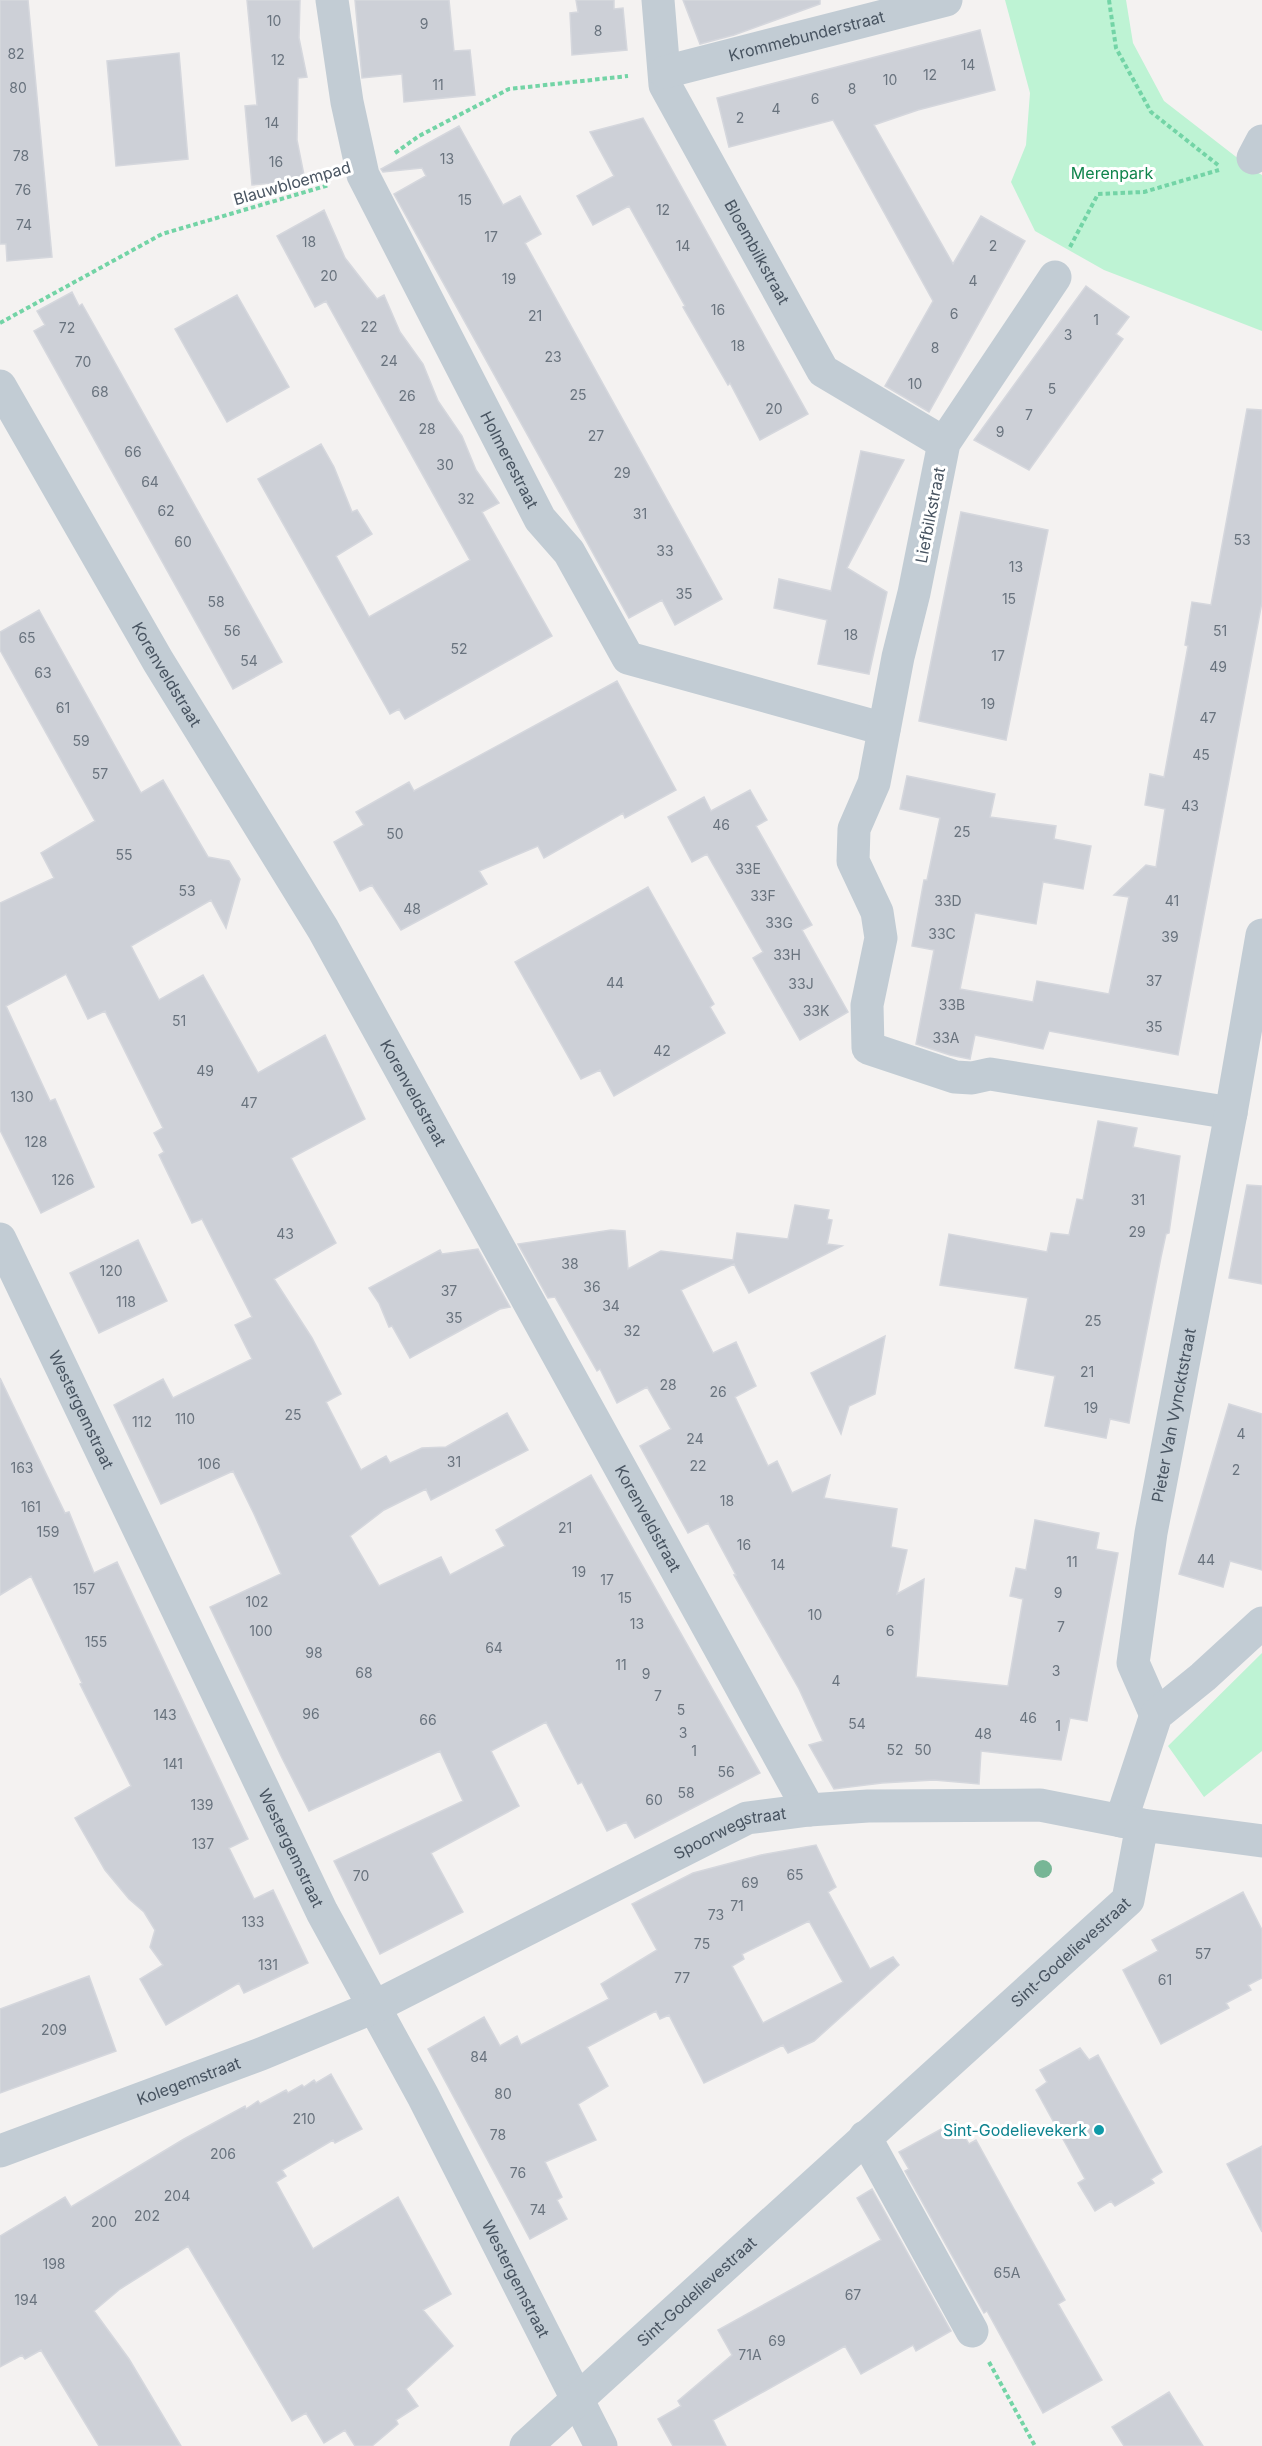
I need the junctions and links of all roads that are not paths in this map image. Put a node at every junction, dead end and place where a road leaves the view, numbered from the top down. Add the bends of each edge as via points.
1 (332, 0) edge
2 (658, 0) edge
3 (946, 0) edge
4 (665, 72) junction
5 (1055, 277) road end
6 (0, 387) edge
7 (944, 443) junction
8 (884, 729) junction
9 (1262, 935) edge
10 (1232, 1113) junction
11 (0, 1239) edge
12 (1262, 1623) edge
13 (1156, 1715) junction
14 (809, 1810) junction
15 (1131, 1823) junction
16 (1262, 1841) edge
17 (374, 2007) junction
18 (865, 2138) junction
19 (0, 2151) edge
20 (972, 2331) road end
21 (577, 2400) junction
22 (526, 2446) edge
23 (601, 2446) edge

1 - 8 street, Holmerestraat via 347,102 363,175 540,519 569,552 628,658
2 - 4 street, Bloembilkstraat
3 - 4 street, Krommebunderstraat
4 - 7 street, Bloembilkstraat via 665,85 823,371
5 - 7 street, Liefbilkstraat
6 - 14 street, Korenveldstraat via 158,662 323,929
7 - 8 street, Liefbilkstraat
8 - 10 street, Liefbilkstraat via 874,783 854,829 854,861 877,912 881,938 867,1005 868,1048 955,1077 990,1074
9 - 10 street, Pieter Van Vyncktstraat
10 - 13 street, Pieter Van Vyncktstraat via 1151,1533 1133,1663
11 - 17 street, Westergemstraat via 321,1912
12 - 13 street
13 - 15 street
14 - 15 street, Spoorwegstraat via 1040,1805
14 - 17 street, Spoorwegstraat via 747,1818
15 - 16 street
15 - 18 street, Sint-Godelievestraat via 1128,1900
17 - 19 street, Kolegemstraat via 261,2054
17 - 21 street, Westergemstraat via 480,2204
18 - 20 street
18 - 21 street, Sint-Godelievestraat
21 - 22 street, Sint-Godelievestraat
21 - 23 street, Westergemstraat

